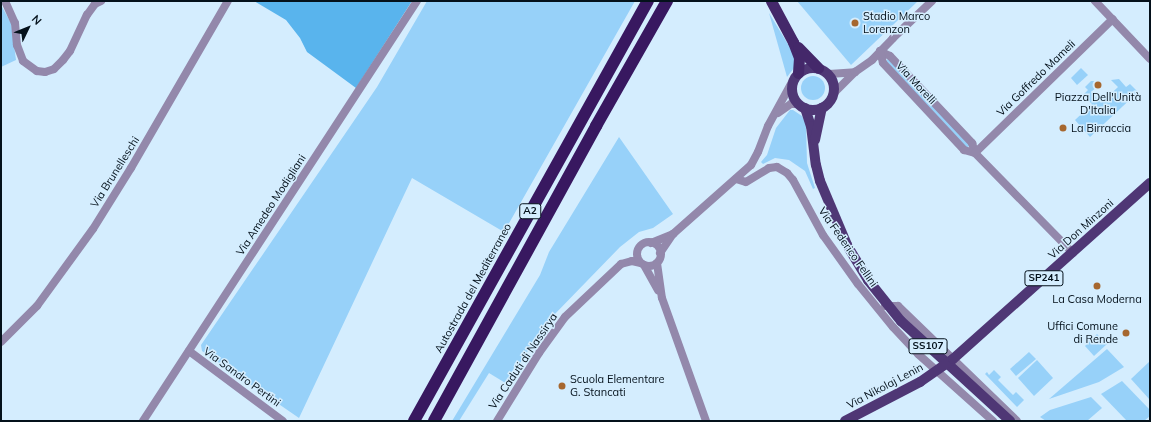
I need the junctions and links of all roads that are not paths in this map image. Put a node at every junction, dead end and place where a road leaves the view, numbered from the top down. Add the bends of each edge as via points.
1 (5, 1) edge
2 (101, 1) edge
3 (228, 1) edge
4 (416, 1) edge
5 (648, 1) edge
6 (668, 1) edge
7 (771, 1) edge
8 (932, 1) edge
9 (1095, 1) edge
10 (1113, 19) junction
11 (793, 42) junction
12 (880, 52) junction
13 (1150, 59) edge
14 (818, 68) junction
15 (855, 72) junction
16 (829, 74) junction
17 (795, 78) junction
18 (834, 93) junction
19 (801, 106) junction
20 (822, 108) junction
21 (773, 118) junction
22 (814, 149) junction
23 (975, 153) junction
24 (736, 179) junction
25 (1150, 183) edge
26 (673, 234) junction
27 (651, 243) junction
28 (638, 249) junction
29 (660, 253) junction
30 (1072, 253) junction
31 (657, 263) junction
32 (621, 264) junction
33 (643, 264) junction
34 (662, 298) junction
35 (876, 306) junction
36 (1, 342) edge
37 (189, 351) junction
38 (953, 359) junction
39 (936, 371) junction
40 (143, 421) edge
41 (283, 421) edge
42 (414, 421) edge
43 (434, 421) edge
44 (497, 421) edge
45 (706, 421) edge
46 (845, 421) edge
47 (993, 421) edge
48 (1010, 421) edge
49 (1017, 421) edge

1 - 2 street via 15,23 17,45 23,61 37,71 46,72 54,69 70,51 87,15 95,4
3 - 36 street, Via Brunelleschi via 93,228 37,306
4 - 37 street, Via Amedeo Modigliani
5 - 42 highway, Autostrada del Mediterraneo / A2
6 - 43 highway, A2 via 596,126
7 - 11 highway, SS107
8 - 12 street
9 - 10 street
10 - 13 street
10 - 23 street, Via Goffredo Mameli
11 - 14 highway, SS107
11 - 17 highway, SS107 via 800,62
12 - 15 street
12 - 23 street, Via Morelli via 883,64 964,150
14 - 16 main road, SS107
14 - 17 main road via 807,68
15 - 16 street
15 - 18 street
16 - 18 main road
17 - 19 main road, SS107 via 792,94
17 - 21 street
18 - 20 main road, SS107 via 828,104
19 - 20 main road via 811,110
19 - 21 street via 788,106
19 - 22 main road, SS107 via 810,126
20 - 22 main road, SS107
21 - 24 street via 755,158
22 - 48 main road, SS107 via 825,194 847,244 881,298 901,321
23 - 30 street, Via Morelli
24 - 26 street
24 - 35 street, Via Federico Fellini via 746,182 769,168 777,167 787,173 823,235
25 - 30 main road, Via Don Minzoni / SP241
26 - 27 street
26 - 29 street
27 - 28 street via 643,244
27 - 29 street via 657,246
28 - 32 street, Via Caduti di Nassirya
28 - 33 street via 637,257
29 - 31 street
30 - 38 main road, Via Don Minzoni / SP241
31 - 33 street via 650,266
31 - 34 street
32 - 33 street via 632,261
32 - 44 street, Via Caduti di Nassirya via 565,317 539,352
33 - 34 street
34 - 45 street
35 - 38 street via 898,306
35 - 39 street, Via Federico Fellini via 892,327
37 - 40 street, Via Amedeo Modigliani
37 - 41 street, Via Sandro Pertini
38 - 39 main road, Via Don Minzoni / SP241
38 - 49 street
39 - 46 main road, Via Nikolaj Lenin / SP241
39 - 47 street, Via Federico Fellini

